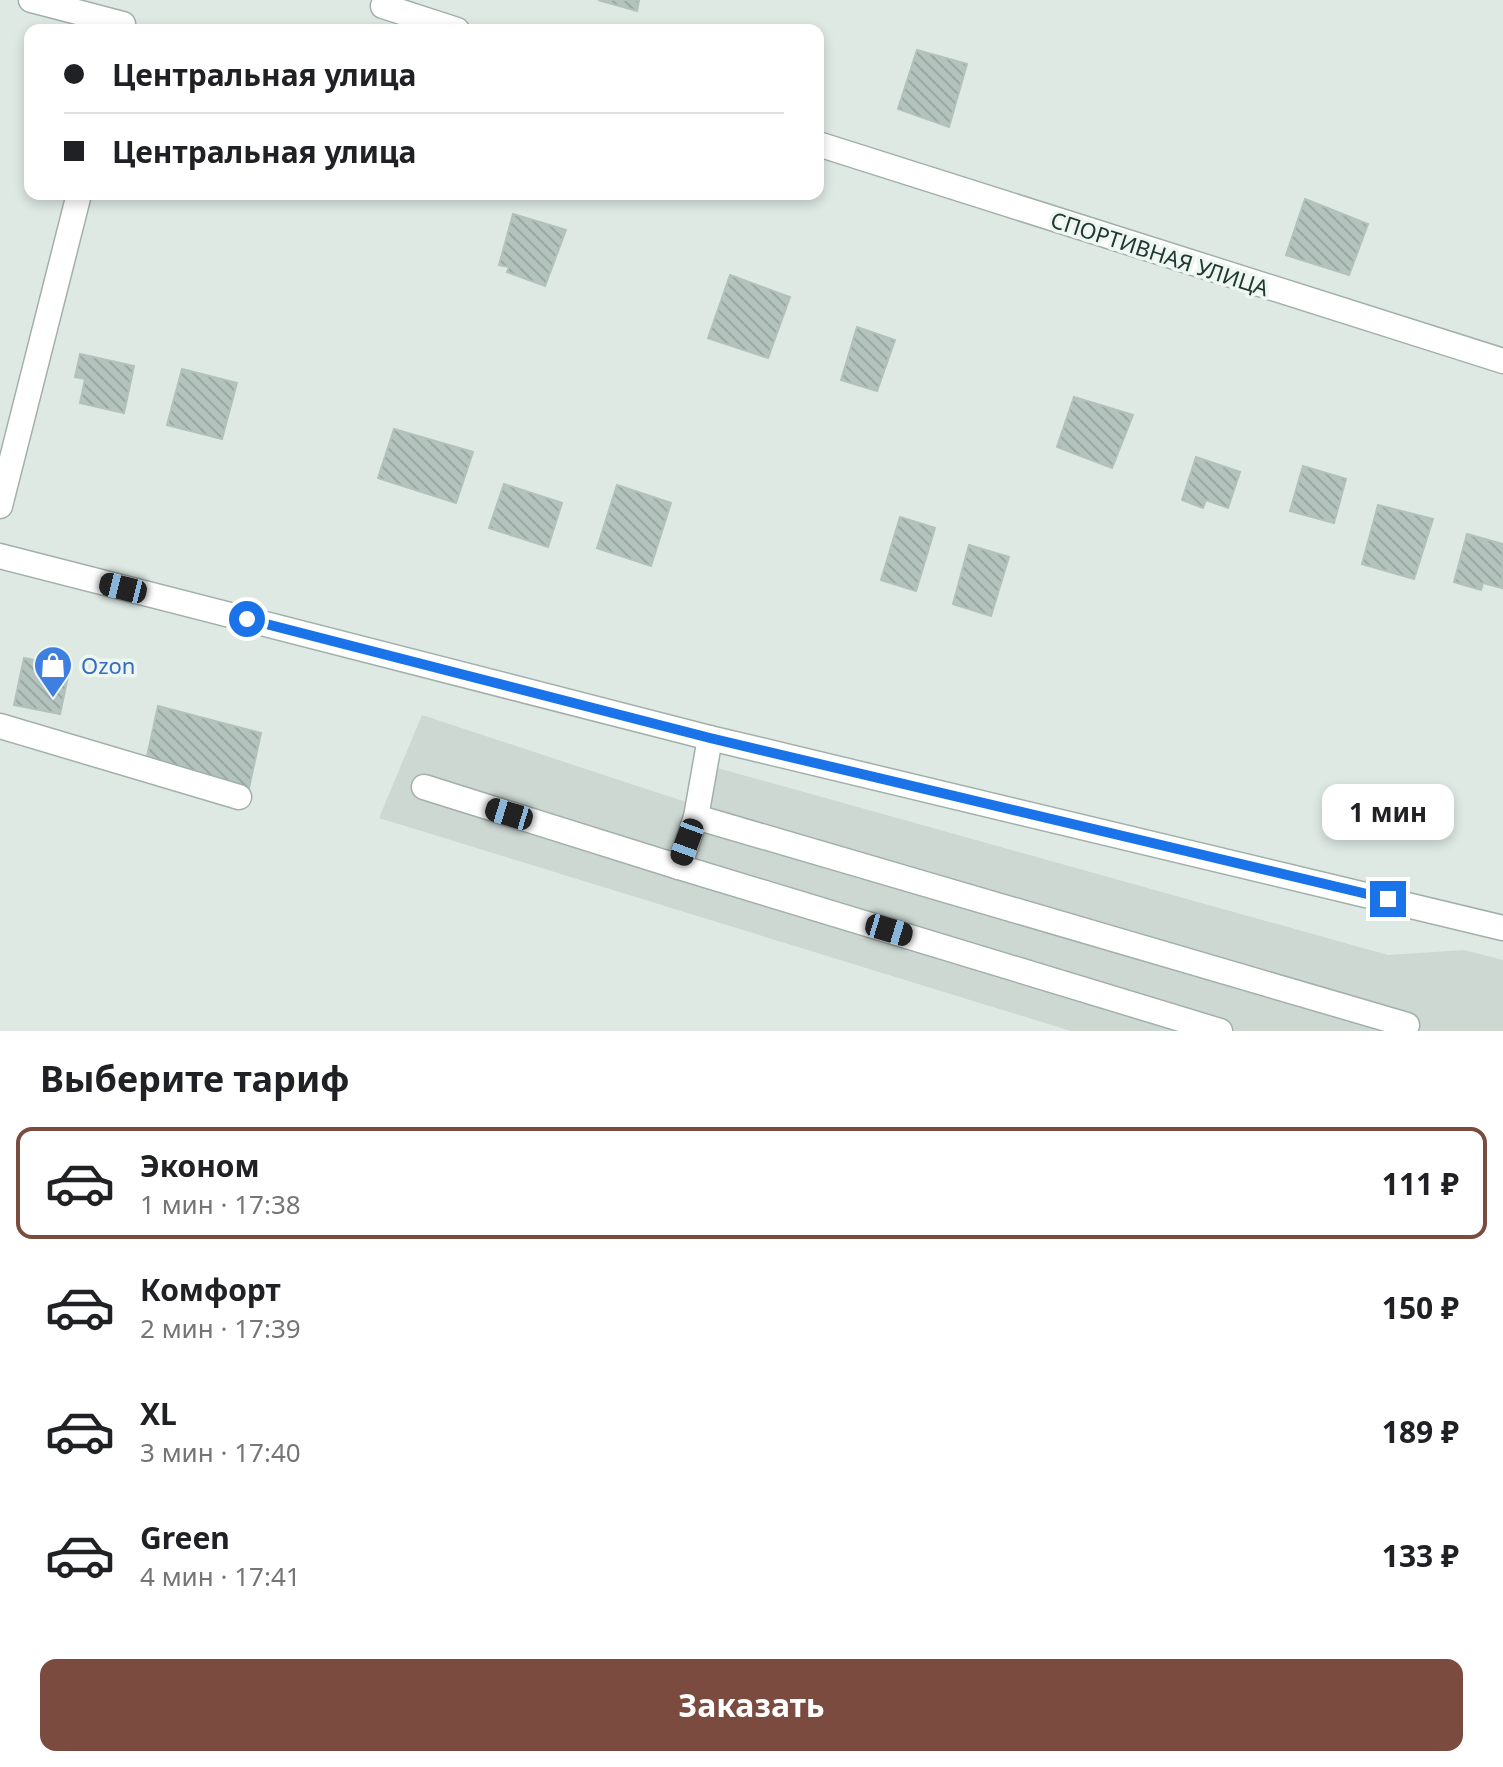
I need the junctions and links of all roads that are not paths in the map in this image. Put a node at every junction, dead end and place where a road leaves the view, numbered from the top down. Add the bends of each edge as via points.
1 (31, 0) edge
2 (383, 6) dead end
3 (123, 24) edge
4 (438, 24) edge
5 (824, 146) edge
6 (77, 200) edge
7 (1503, 361) edge
8 (0, 506) edge
9 (0, 556) edge
10 (0, 726) edge
11 (710, 738) junction
12 (424, 787) dead end
13 (239, 797) dead end
14 (696, 817) junction
15 (679, 867) junction
16 (1503, 928) edge
17 (1407, 1025) dead end
18 (1220, 1031) edge

1 - 3 street
2 - 4 street
5 - 7 street, СПОРТИВНАЯ УЛИЦА
6 - 8 street
9 - 11 street
10 - 13 street
11 - 14 street
11 - 16 street
12 - 15 street
14 - 15 street
14 - 17 street
15 - 18 street

